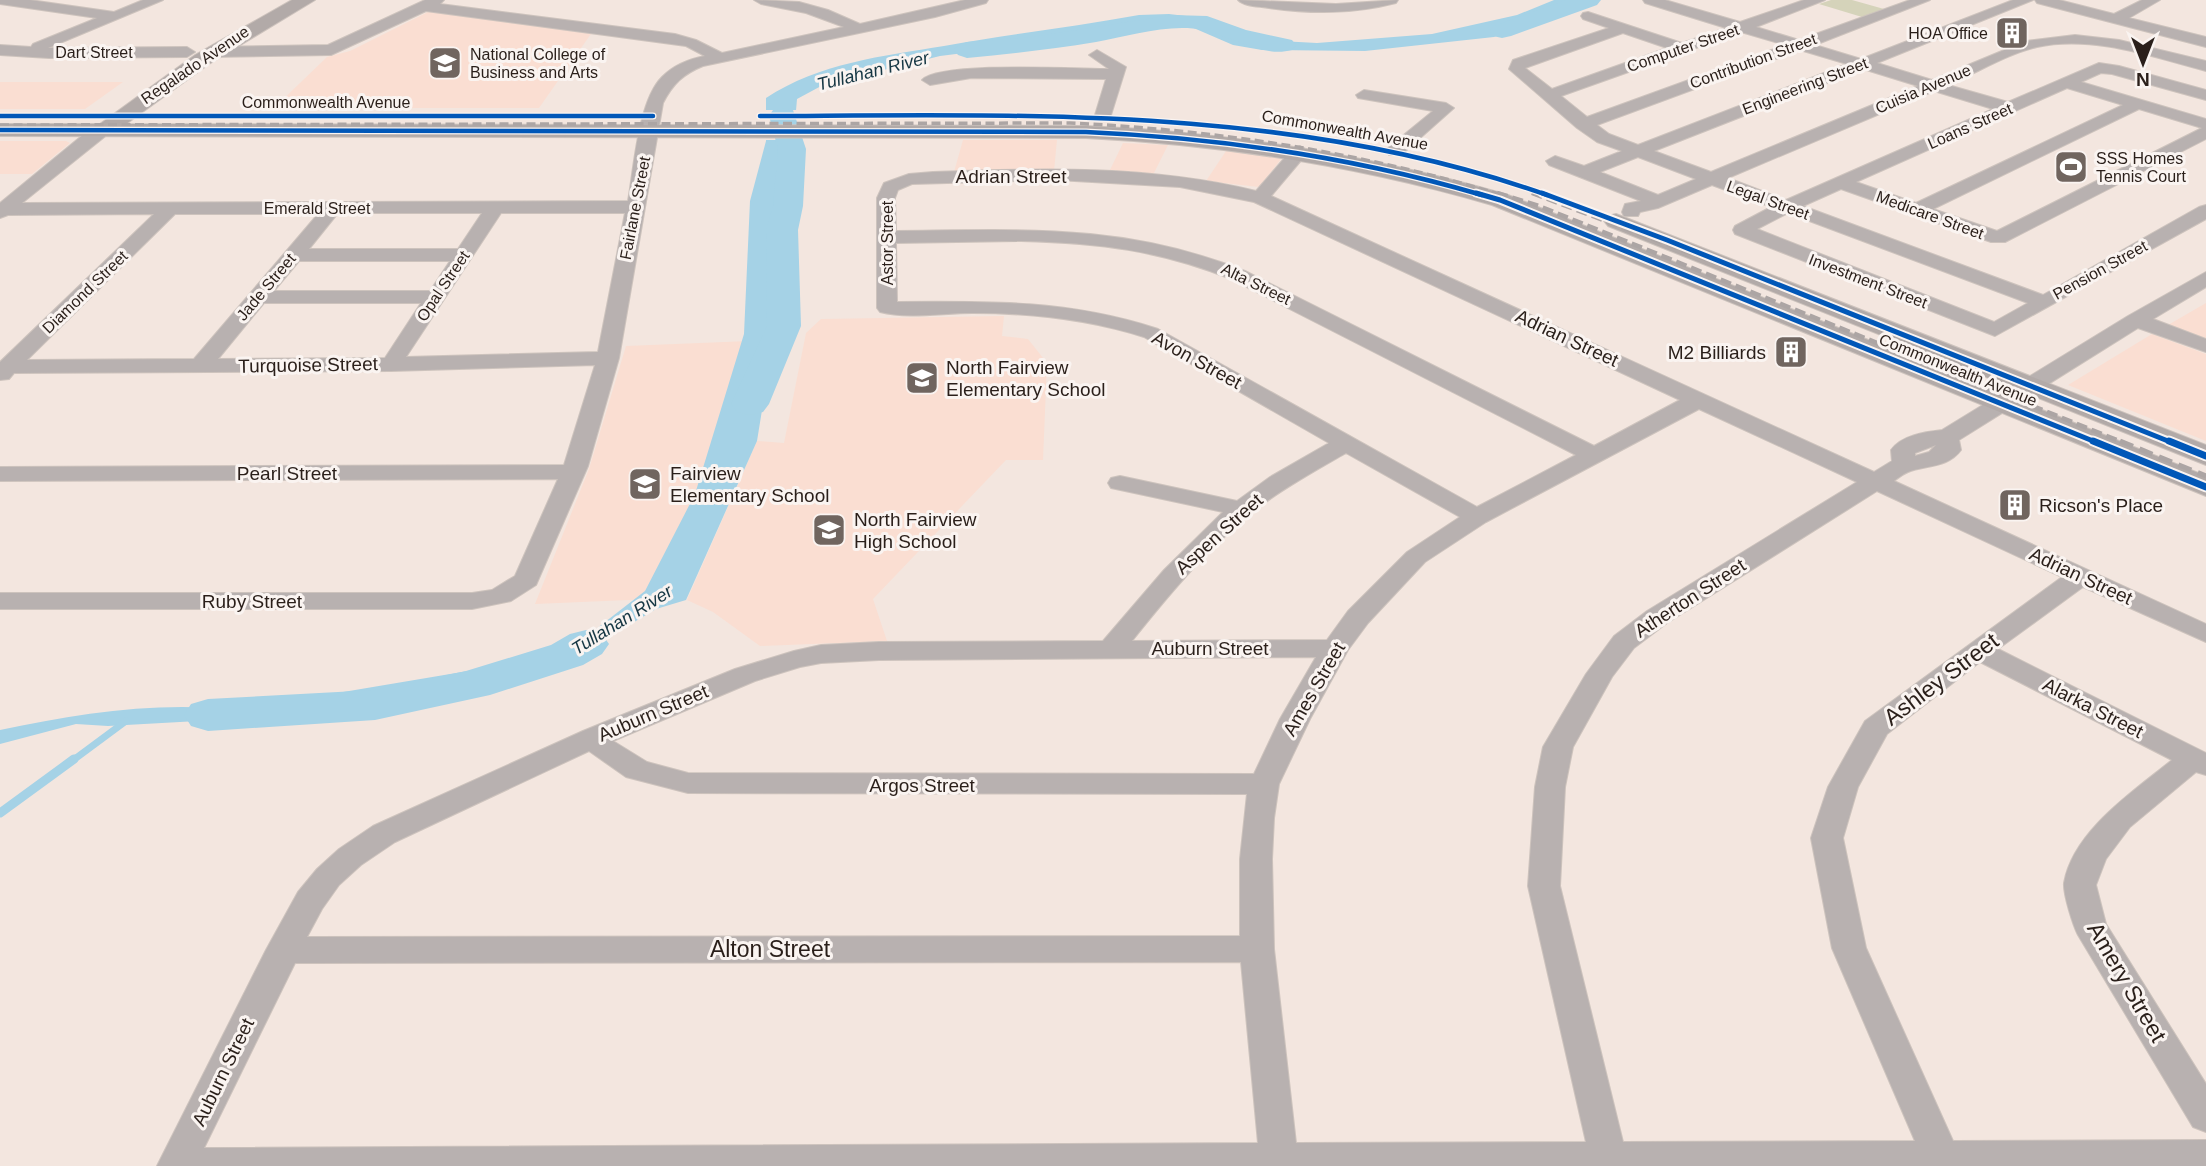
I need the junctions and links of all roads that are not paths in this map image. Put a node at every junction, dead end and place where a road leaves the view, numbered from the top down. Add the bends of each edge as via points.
1 (0, 0) edge
2 (156, 0) edge
3 (283, 0) edge
4 (306, 0) edge
5 (761, 0) edge
6 (981, 0) edge
7 (1245, 0) edge
8 (1391, 0) edge
9 (1650, 0) edge
10 (1818, 0) edge
11 (1923, 0) edge
12 (2026, 0) edge
13 (2042, 0) edge
14 (2153, 0) edge
15 (430, 3) edge
16 (1706, 4) dead end
17 (1685, 10) junction
18 (1588, 16) dead end
19 (114, 17) junction
20 (2115, 19) junction
21 (2196, 26) dead end
22 (1623, 28) junction
23 (1740, 28) junction
24 (859, 29) junction
25 (2177, 34) junction
26 (2206, 42) edge
27 (1799, 45) junction
28 (1682, 48) junction
29 (0, 50) edge
30 (27, 52) junction
31 (187, 52) junction
32 (210, 52) junction
33 (1097, 55) dead end
34 (717, 57) junction
35 (1862, 64) junction
36 (2206, 66) edge
37 (1116, 74) junction
38 (2067, 83) junction
39 (1933, 85) junction
40 (973, 90) dead end
41 (2206, 94) edge
42 (1364, 95) dead end
43 (1549, 95) junction
44 (2137, 104) junction
45 (1446, 108) joint
46 (2009, 108) junction
47 (0, 116) edge
48 (122, 116) junction
49 (1103, 116) junction
50 (652, 123) junction
51 (823, 123) junction
52 (1583, 124) junction
53 (2206, 124) edge
54 (94, 129) junction
55 (0, 130) edge
56 (2206, 132) edge
57 (1300, 151) junction
58 (1395, 151) junction
59 (1637, 152) junction
60 (1555, 161) dead end
61 (1584, 172) junction
62 (1710, 180) junction
63 (896, 183) joint
64 (1841, 183) junction
65 (1260, 198) junction
66 (1654, 203) junction
67 (1787, 206) junction
68 (635, 207) junction
69 (171, 208) junction
70 (333, 208) junction
71 (495, 208) junction
72 (1917, 209) junction
73 (1, 210) edge
74 (2206, 211) edge
75 (1623, 216) junction
76 (1742, 230) joint
77 (887, 237) junction
78 (293, 255) junction
79 (464, 255) junction
80 (2206, 278) edge
81 (258, 297) junction
82 (436, 297) junction
83 (2044, 302) junction
84 (887, 307) joint
85 (2135, 320) junction
86 (1995, 330) joint
87 (2206, 346) edge
88 (608, 358) junction
89 (391, 364) junction
90 (200, 366) junction
91 (4, 371) edge
92 (2030, 385) junction
93 (1699, 400) junction
94 (2002, 403) junction
95 (1346, 443) junction
96 (1594, 455) junction
97 (2206, 456) edge
98 (573, 472) junction
99 (0, 474) edge
100 (1876, 481) junction
101 (1120, 484) dead end
102 (2206, 487) edge
103 (1242, 509) junction
104 (1476, 517) junction
105 (2081, 576) junction
106 (504, 596) joint
107 (0, 601) edge
108 (2206, 634) edge
109 (1112, 648) junction
110 (1335, 648) junction
111 (1980, 650) junction
112 (593, 738) junction
113 (2200, 762) edge
114 (1264, 784) junction
115 (1257, 949) junction
116 (283, 950) junction
117 (2206, 1116) edge
118 (2206, 1156) edge
119 (1942, 1161) edge
120 (1608, 1162) edge
121 (1278, 1163) edge
122 (176, 1165) edge

1 - 19 street
2 - 19 street
3 - 31 main road, Regalado Avenue
4 - 32 main road, Regalado Avenue
5 - 24 street via 805,7
6 - 24 street, Fairlane Street
7 - 8 street via 1323,10
9 - 17 street
10 - 23 street, Computer Street
11 - 27 street, Contribution Street
12 - 35 street, Engineering Street
13 - 20 street
14 - 20 street
15 - 32 street via 331,50
15 - 34 street via 675,39
16 - 17 street
17 - 23 street
18 - 22 street
19 - 30 street
20 - 25 street
21 - 25 street
22 - 28 street
22 - 43 street, Legal Street via 1519,63 1517,69
23 - 27 street
23 - 28 street, Computer Street
24 - 34 street, Fairlane Street
25 - 26 street
27 - 35 street
27 - 52 street, Contribution Street
28 - 43 street, Computer Street
29 - 30 street, Dart Street
30 - 31 street, Dart Street
31 - 54 main road, Regalado Avenue
32 - 48 main road, Regalado Avenue
33 - 37 street via 1115,65
34 - 50 street, Fairlane Street via 684,68 667,81 657,96
35 - 39 street
35 - 59 street, Engineering Street
36 - 39 street, Cuisia Avenue via 2125,45 2052,40 2031,44
37 - 40 street via 971,73 936,85
37 - 49 street via 1103,92
38 - 41 street, Loans Street via 2105,68
38 - 44 street
38 - 46 street, Loans Street
39 - 46 street
39 - 62 street, Cuisia Avenue
42 - 45 street
43 - 52 street, Legal Street
44 - 53 street
44 - 72 street
45 - 58 street
46 - 64 street, Loans Street
47 - 54 main road, Commonwealth Avenue
48 - 50 main road, Commonwealth Avenue
48 - 54 main road, Regalado Avenue
49 - 51 main road, Commonwealth Avenue
49 - 58 main road, Commonwealth Avenue via 1244,126
50 - 51 main road, Commonwealth Avenue
50 - 54 main road, Commonwealth Avenue
50 - 68 street, Fairlane Street
51 - 57 main road, Commonwealth Avenue via 1133,133
52 - 59 street, Legal Street
54 - 55 main road, Commonwealth Avenue
54 - 73 street, Regalado Avenue
56 - 72 street, Medicare Street via 2003,237
57 - 65 street
57 - 94 main road, Commonwealth Avenue via 1421,176 1500,200
58 - 75 main road, Commonwealth Avenue
59 - 61 street, Engineering Street
59 - 62 street, Legal Street
60 - 61 street
61 - 66 street
62 - 66 street, Cuisia Avenue
62 - 67 street, Legal Street
63 - 65 street, Adrian Street via 944,176 1109,177 1203,185
63 - 77 street, Astor Street via 887,198
64 - 67 street, Loans Street
64 - 72 street, Medicare Street
65 - 93 street, Adrian Street
66 - 75 street, Cuisia Avenue via 1652,208
67 - 76 street, Loans Street
67 - 83 street, Legal Street
68 - 71 street, Emerald Street
68 - 88 street, Fairlane Street
69 - 70 street, Emerald Street
69 - 73 street, Emerald Street
69 - 91 street, Diamond Street
70 - 71 street, Emerald Street
70 - 78 street, Jade Street
71 - 79 street, Opal Street
74 - 83 street, Pension Street
75 - 92 main road, Commonwealth Avenue
76 - 86 street, Investment Street
77 - 84 street, Astor Street
77 - 96 street, Alta Street via 1078,237 1155,245 1184,253 1238,275
78 - 79 street
78 - 81 street, Jade Street
79 - 82 street, Opal Street
80 - 85 street, Atherton Street
81 - 82 street
81 - 90 street, Jade Street
82 - 89 street, Opal Street
83 - 86 street, Pension Street
84 - 95 street, Avon Street via 1055,309 1124,323 1151,333
85 - 87 street
85 - 92 street, Atherton Street
88 - 89 street, Turquoise Street
88 - 98 street, Fairlane Street
89 - 90 street, Turquoise Street
90 - 91 street, Turquoise Street
92 - 94 street, Atherton Street
92 - 97 main road, Commonwealth Avenue
93 - 96 street, Ames Street
93 - 100 street, Adrian Street
94 - 100 street, Atherton Street via 1947,437 1949,450 1940,456 1930,462 1905,464
94 - 102 main road, Commonwealth Avenue
95 - 103 street, Aspen Street
95 - 104 street, Avon Street
96 - 104 street, Ames Street
98 - 99 street, Pearl Street
98 - 106 street, Fairlane Street via 527,579
100 - 105 street, Adrian Street
100 - 120 street, Atherton Street via 1624,642 1558,747 1550,787 1544,886
101 - 103 street
103 - 109 street, Aspen Street via 1154,595
104 - 110 street, Ames Street via 1406,566
105 - 108 street, Adrian Street
105 - 111 street, Ashley Street
106 - 107 street, Ruby Street via 472,601
109 - 110 street, Auburn Street
109 - 112 street, Auburn Street via 821,654 745,675
110 - 114 street, Ames Street
111 - 113 street, Alarka Street
111 - 119 street, Ashley Street via 1875,728 1843,787 1828,838 1849,948
112 - 114 street, Argos Street via 631,769 688,783
112 - 116 street, Auburn Street via 434,809 349,857 310,901
113 - 117 street, Amery Street via 2119,819 2091,856 2080,886 2091,926
114 - 115 street, Ames Street via 1256,859
115 - 116 street, Alton Street
115 - 121 street, Ames Street
116 - 122 street, Auburn Street
118 - 119 street
119 - 120 street
120 - 121 street
121 - 122 street

